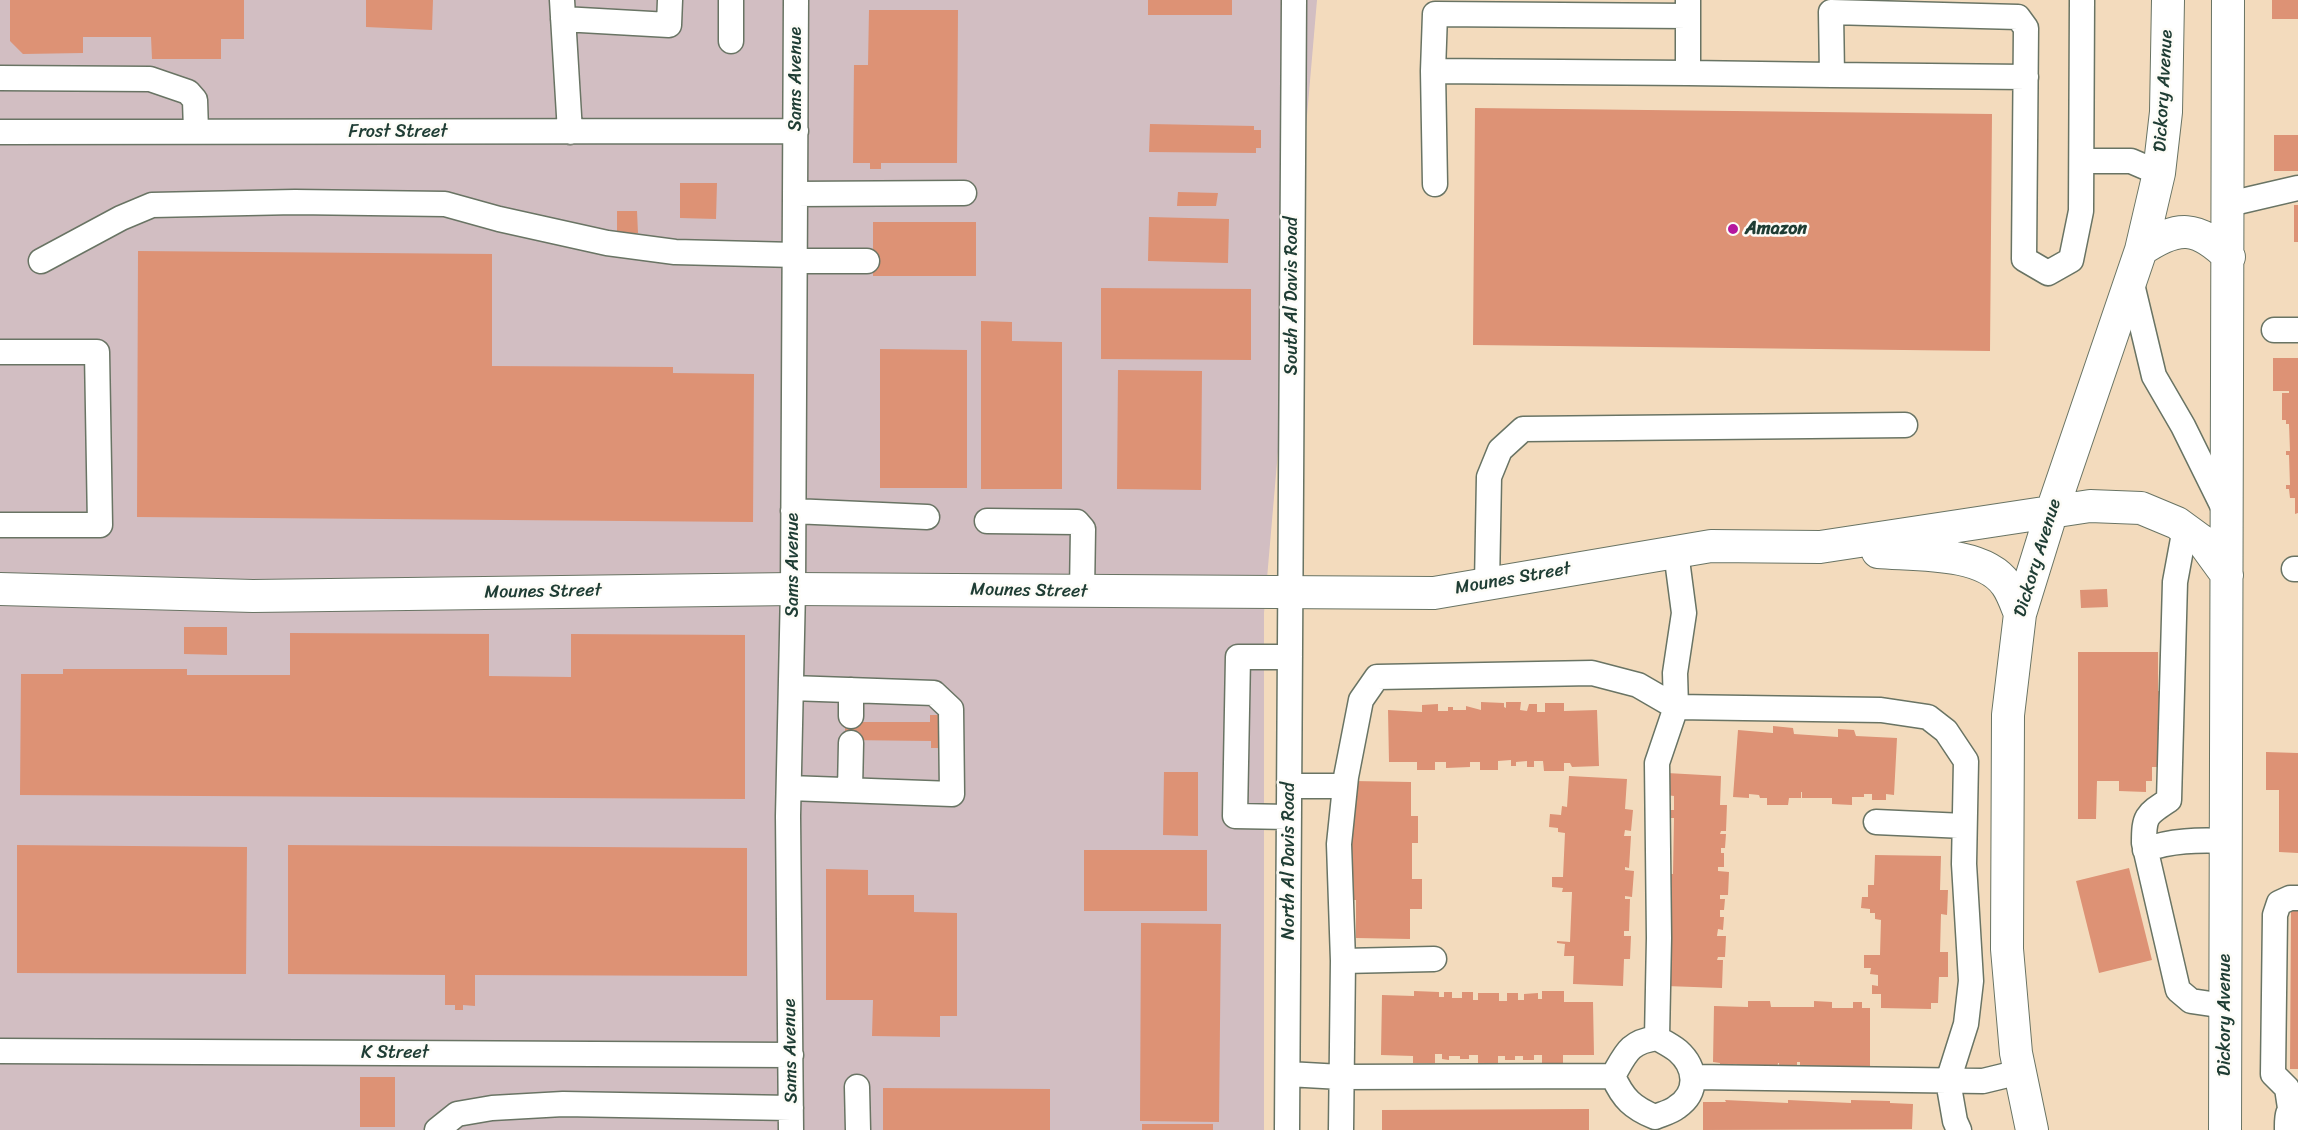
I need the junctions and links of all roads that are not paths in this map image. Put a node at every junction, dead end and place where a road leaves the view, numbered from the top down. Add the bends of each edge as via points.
1 (670, 0) edge
2 (731, 0) edge
3 (796, 0) edge
4 (1294, 0) edge
5 (2082, 0) edge
6 (2168, 0) edge
7 (2228, 0) edge
8 (1831, 6) edge
9 (1688, 8) edge
10 (563, 10) edge
11 (1434, 10) edge
12 (731, 41) dead end
13 (1433, 71) junction
14 (1688, 73) junction
15 (1832, 75) junction
16 (2026, 77) junction
17 (0, 78) edge
18 (196, 131) junction
19 (796, 131) junction
20 (0, 132) edge
21 (570, 132) junction
22 (2082, 161) junction
23 (2159, 173) junction
24 (1435, 184) dead end
25 (2298, 189) edge
26 (964, 193) dead end
27 (795, 194) junction
28 (2229, 204) junction
29 (2141, 250) junction
30 (2229, 257) junction
31 (795, 258) junction
32 (41, 261) dead end
33 (867, 261) dead end
34 (2131, 280) junction
35 (0, 352) edge
36 (1905, 425) dead end
37 (793, 511) junction
38 (2051, 514) junction
39 (2227, 515) junction
40 (927, 517) dead end
41 (987, 521) dead end
42 (0, 525) edge
43 (2185, 528) junction
44 (1820, 546) junction
45 (1676, 552) junction
46 (2226, 575) junction
47 (1487, 584) junction
48 (793, 589) junction
49 (0, 590) edge
50 (1290, 591) junction
51 (1082, 592) junction
52 (2020, 614) junction
53 (1290, 657) junction
54 (791, 688) junction
55 (851, 690) junction
56 (1676, 707) junction
57 (851, 716) dead end
58 (851, 743) dead end
59 (1289, 786) junction
60 (1345, 786) junction
61 (789, 788) junction
62 (850, 790) junction
63 (1289, 817) junction
64 (1876, 822) dead end
65 (1964, 826) junction
66 (2226, 841) junction
67 (2145, 850) junction
68 (2298, 898) edge
69 (1434, 959) dead end
70 (1343, 961) junction
71 (2225, 1006) junction
72 (1657, 1038) junction
73 (0, 1051) edge
74 (791, 1055) junction
75 (2020, 1072) junction
76 (1288, 1074) junction
77 (1613, 1076) junction
78 (1341, 1077) junction
79 (1694, 1077) junction
80 (1948, 1081) junction
81 (857, 1087) dead end
82 (2290, 1114) edge
83 (791, 1119) edge
84 (1654, 1124) edge
85 (437, 1130) edge
86 (858, 1130) edge
87 (1287, 1130) edge
88 (1341, 1130) edge
89 (1959, 1130) edge
90 (2032, 1130) edge
91 (2225, 1130) edge

1 - 10 street via 669,25
2 - 12 street
3 - 19 street, Sams Avenue
4 - 50 street, South Al Davis Road
5 - 22 street
6 - 23 main road, Dickory Avenue via 2166,112
7 - 28 main road, Dickory Avenue
8 - 15 street
8 - 16 street via 2018,17 2026,28
9 - 11 street via 1434,14
9 - 14 street
10 - 21 street
11 - 13 street
13 - 14 street
13 - 24 street
14 - 15 street
15 - 16 street
16 - 22 street via 2024,259 2048,273 2071,260 2081,211
17 - 18 street via 150,79 188,92 195,100
18 - 20 street, Frost Street
18 - 21 street, Frost Street
19 - 21 street, Frost Street
19 - 27 street, Sams Avenue
22 - 23 street via 2131,161
23 - 29 main road, Dickory Avenue
25 - 28 street
26 - 27 street
27 - 31 street, Sams Avenue
28 - 30 main road, Dickory Avenue
29 - 30 main road via 2163,236 2188,231 2213,242
29 - 34 main road, Dickory Avenue
30 - 39 main road, Dickory Avenue
31 - 32 street via 675,252 607,243 445,204 295,202 152,205
31 - 33 street
31 - 37 street, Sams Avenue
34 - 38 main road, Dickory Avenue
34 - 39 street via 2154,376
35 - 42 street via 97,352 100,525
36 - 47 street via 1523,429 1500,450 1489,477
37 - 40 street
37 - 48 street, Sams Avenue
38 - 43 main road, Mounes Street via 2090,506 2141,508
38 - 44 main road, Mounes Street
38 - 52 main road, Dickory Avenue
39 - 46 main road, Dickory Avenue
41 - 51 street via 1077,522 1083,529
43 - 46 main road, Mounes Street via 2203,542
43 - 67 street via 2175,582 2169,800 2144,823
44 - 45 main road, Mounes Street via 1711,546
44 - 52 main road via 1962,559 1989,568 2007,584
45 - 47 main road, Mounes Street
45 - 56 street via 1684,613 1675,674
46 - 66 main road, Dickory Avenue
47 - 50 main road, Mounes Street via 1434,593
48 - 49 main road, Mounes Street via 254,596
48 - 51 main road, Mounes Street
48 - 54 street, Sams Avenue
50 - 51 main road, Mounes Street
50 - 53 street, North Al Davis Road
52 - 75 main road, Dickory Avenue via 2008,715 2007,949
53 - 59 street, North Al Davis Road
53 - 63 street via 1238,657 1235,816
54 - 55 street
54 - 61 street, Sams Avenue
55 - 57 street
55 - 62 street via 934,693 951,709 952,794
56 - 60 street via 1638,685 1592,673 1377,677 1361,700
56 - 65 street via 1881,710 1928,717 1946,730 1966,761
56 - 72 street via 1657,763
58 - 62 street
59 - 60 street
59 - 63 street, North Al Davis Road
60 - 70 street via 1339,844
61 - 62 street
61 - 74 street, Sams Avenue
63 - 76 street, North Al Davis Road
64 - 65 street
65 - 80 street via 1971,981 1966,1024
66 - 67 street via 2198,840
66 - 71 main road, Dickory Avenue
67 - 71 street via 2178,990 2191,1001
68 - 82 street via 2279,903 2275,915 2273,1074 2287,1088
69 - 70 street
70 - 78 street
71 - 91 main road, Dickory Avenue
72 - 77 street via 1640,1040 1625,1053
72 - 79 street via 1677,1050
73 - 74 street, K Street
74 - 83 street, Sams Avenue
75 - 80 street via 1983,1081
75 - 90 main road, Dickory Avenue
76 - 78 street
76 - 87 street, North Al Davis Road
77 - 78 street
77 - 84 street via 1620,1091
78 - 88 street
79 - 80 street
79 - 84 street via 1690,1093
80 - 89 street
81 - 86 street
83 - 85 street via 563,1104 457,1114

